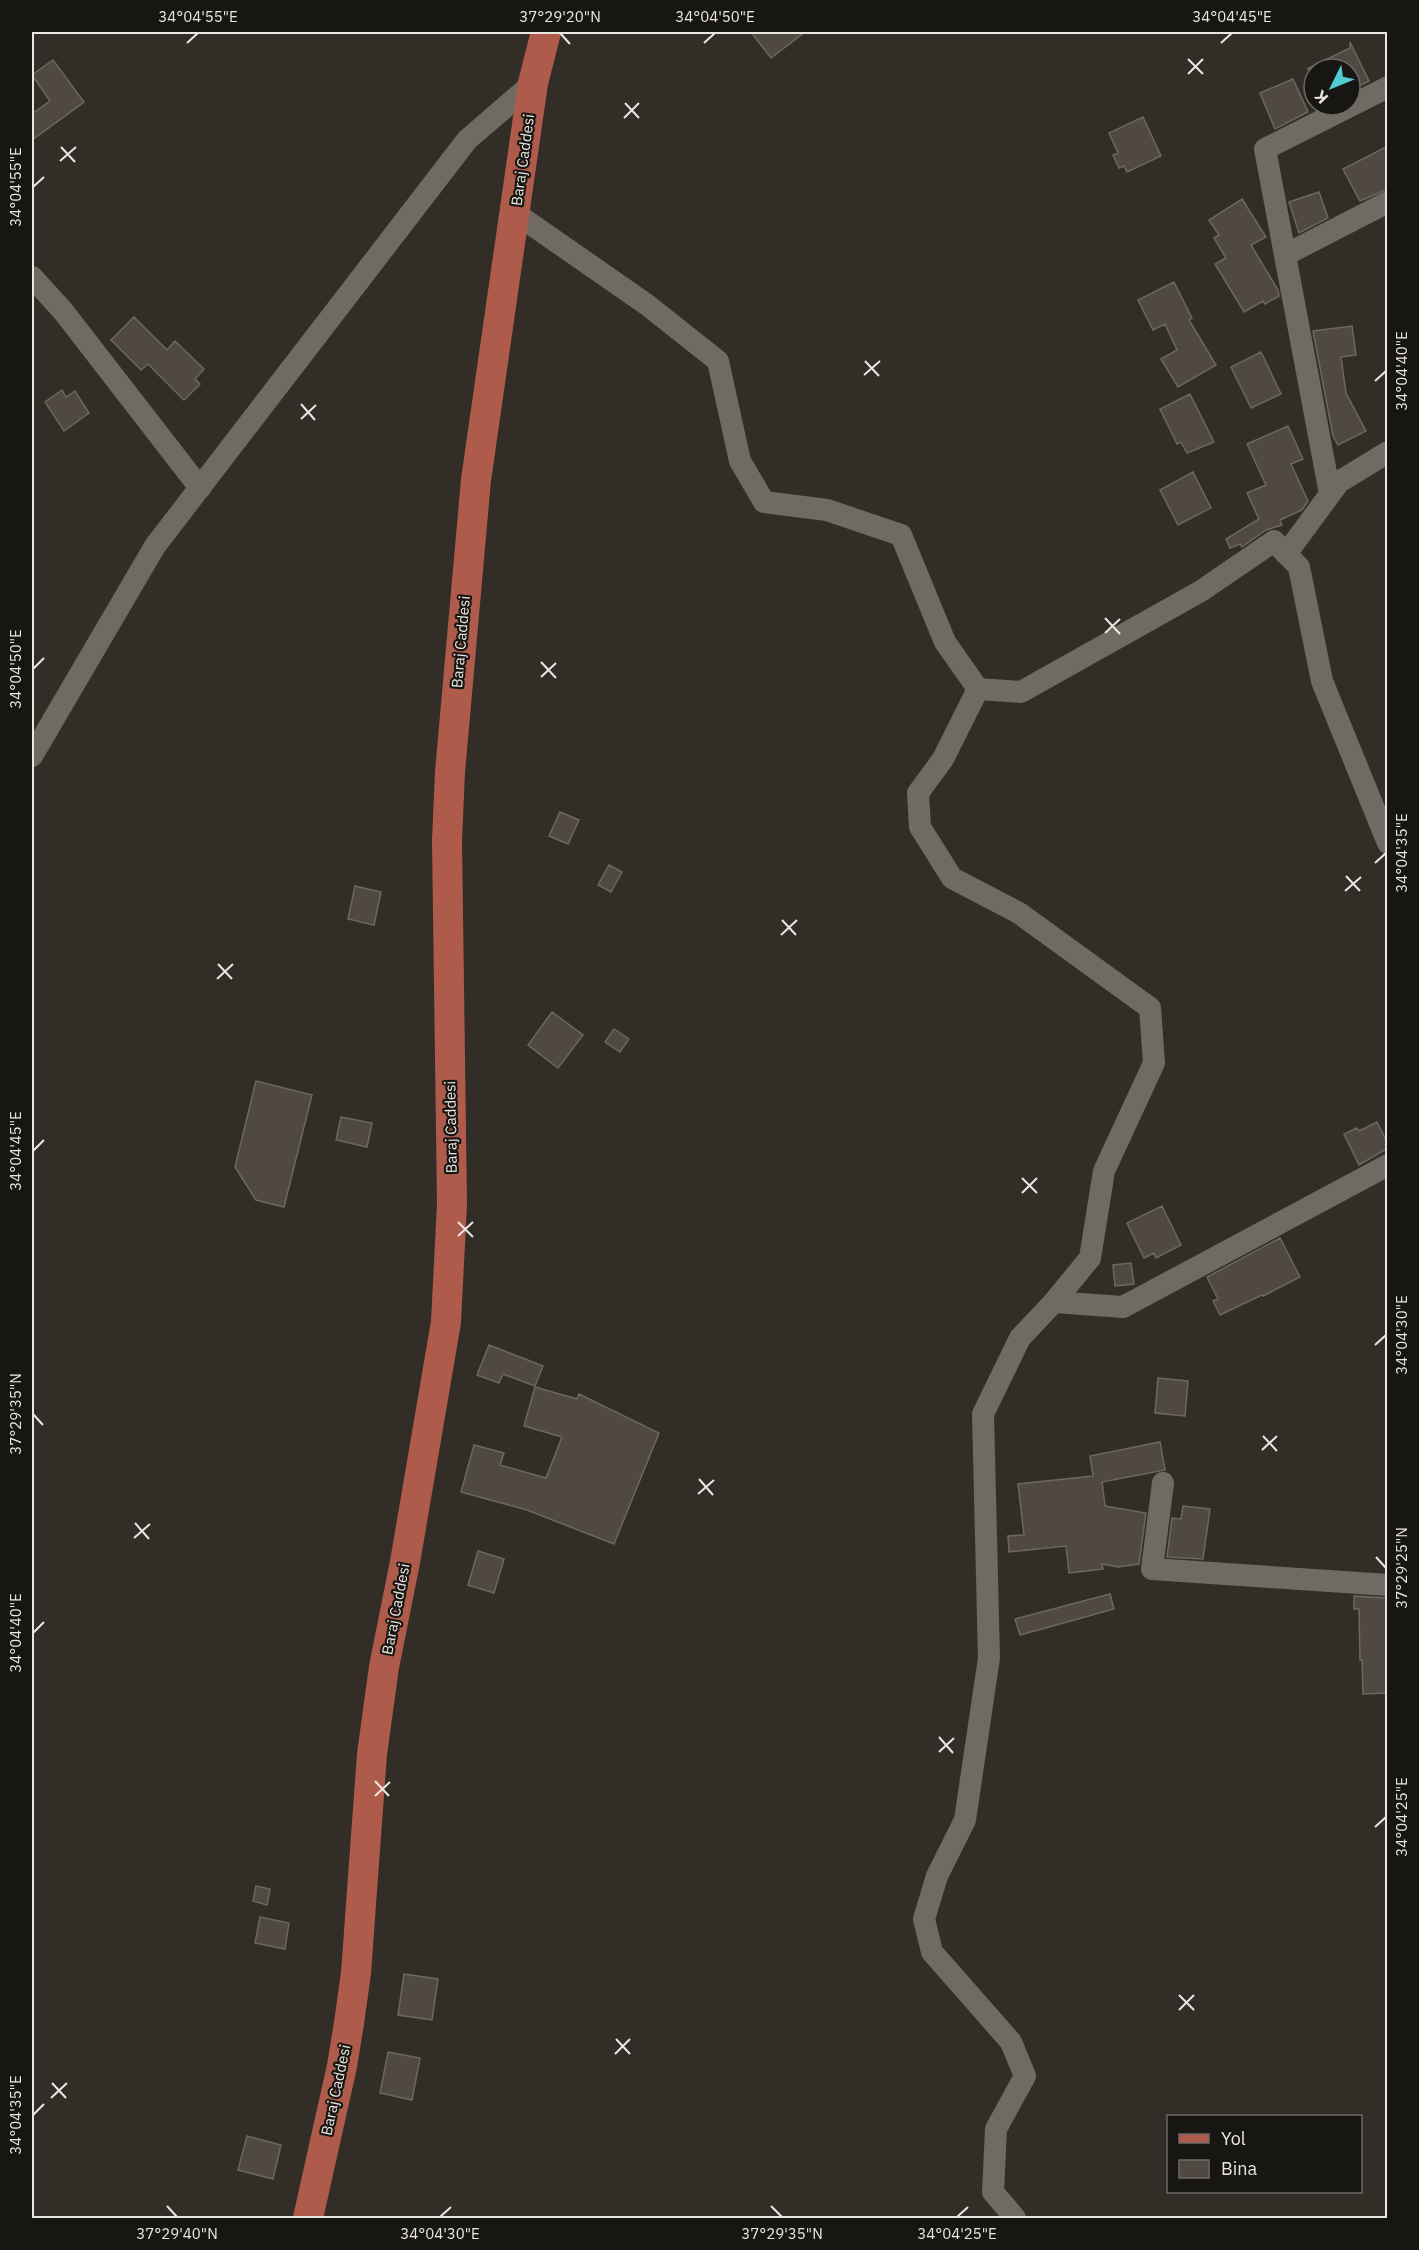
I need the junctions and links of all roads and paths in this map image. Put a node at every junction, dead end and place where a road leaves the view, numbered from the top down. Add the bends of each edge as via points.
1 (547, 33) edge
2 (533, 83) junction
3 (1388, 87) edge
4 (1388, 202) edge
5 (515, 213) junction
6 (1285, 255) junction
7 (32, 277) edge
8 (1388, 452) edge
9 (200, 488) junction
10 (1330, 494) junction
11 (1286, 554) junction
12 (978, 689) junction
13 (32, 756) edge
14 (1388, 843) edge
15 (1388, 1165) edge
16 (1054, 1302) junction
17 (1163, 1483) dead end
18 (1388, 1585) edge
19 (308, 2218) edge
20 (1015, 2218) edge

1 - 2 main road, Baraj Caddesi
2 - 5 main road, Baraj Caddesi
2 - 9 street via 467,140
3 - 6 street via 1265,149
4 - 6 street
5 - 12 street via 646,304 718,361 740,461 764,502 827,510 901,536 945,642
5 - 19 main road, Baraj Caddesi via 476,480 450,772 447,840 452,1204 446,1322 384,1667 372,1754 349,2023
6 - 10 street
7 - 9 street
8 - 10 street via 1339,482
9 - 13 street via 155,546
10 - 11 street
11 - 12 street via 1274,541 1201,591 1020,692
11 - 14 street via 1299,567 1322,681
12 - 16 street via 943,759 918,793 920,827 952,878 1019,913 1150,1008 1154,1063 1104,1172 1090,1258
15 - 16 street via 1123,1307
16 - 20 street via 1020,1338 983,1414 989,1658 965,1820 938,1876 924,1919 932,1952 1011,2042 1025,2076 996,2129 993,2192
17 - 18 street via 1152,1569

